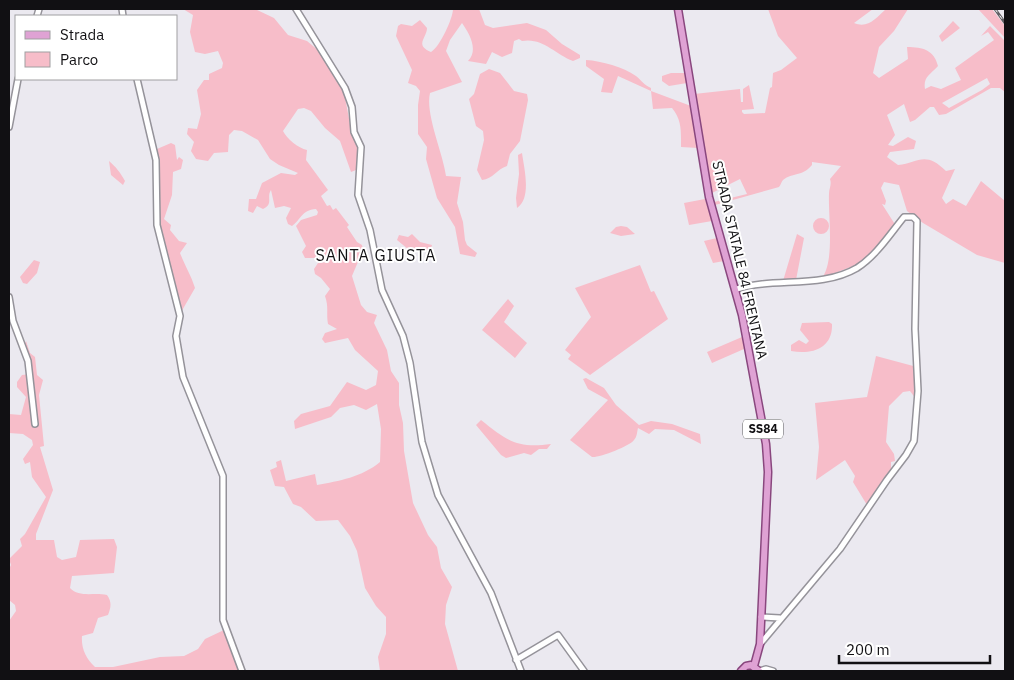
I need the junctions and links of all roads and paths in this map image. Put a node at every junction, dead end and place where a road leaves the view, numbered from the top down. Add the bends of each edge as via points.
1 (296, 9) edge
2 (678, 9) edge
3 (18, 80) edge
4 (137, 80) edge
5 (9, 127) edge
6 (737, 290) junction
7 (9, 297) edge
8 (35, 424) dead end
9 (761, 617) junction
10 (780, 618) junction
11 (760, 644) junction
12 (516, 660) junction
13 (757, 670) edge
14 (242, 671) edge
15 (521, 671) edge
16 (584, 671) edge
17 (741, 671) edge
18 (773, 671) edge

1 - 12 street via 345,88 352,107 354,132 361,147 358,195 370,230 382,290 403,336 424,451 438,495 491,593
2 - 6 main road, STRADA STATALE 84 FRENTANA / SS84 via 709,197
3 - 5 street
4 - 14 street via 156,160 157,225 180,316 176,336 183,377 223,476 223,620
6 - 9 main road, STRADA STATALE 84 FRENTANA / SS84 via 767,456
6 - 10 street via 756,284 818,280 847,272 863,263 892,235 904,217 913,217 917,221 915,329 918,391 914,441 840,549
7 - 8 street via 13,321 28,360
9 - 10 street
9 - 11 main road, STRADA STATALE 84 FRENTANA / SS84
10 - 11 street
11 - 13 main road, STRADA STATALE 84 FRENTANA / SS84
12 - 15 street
12 - 16 street via 558,635
13 - 17 main road via 746,666
13 - 18 street

